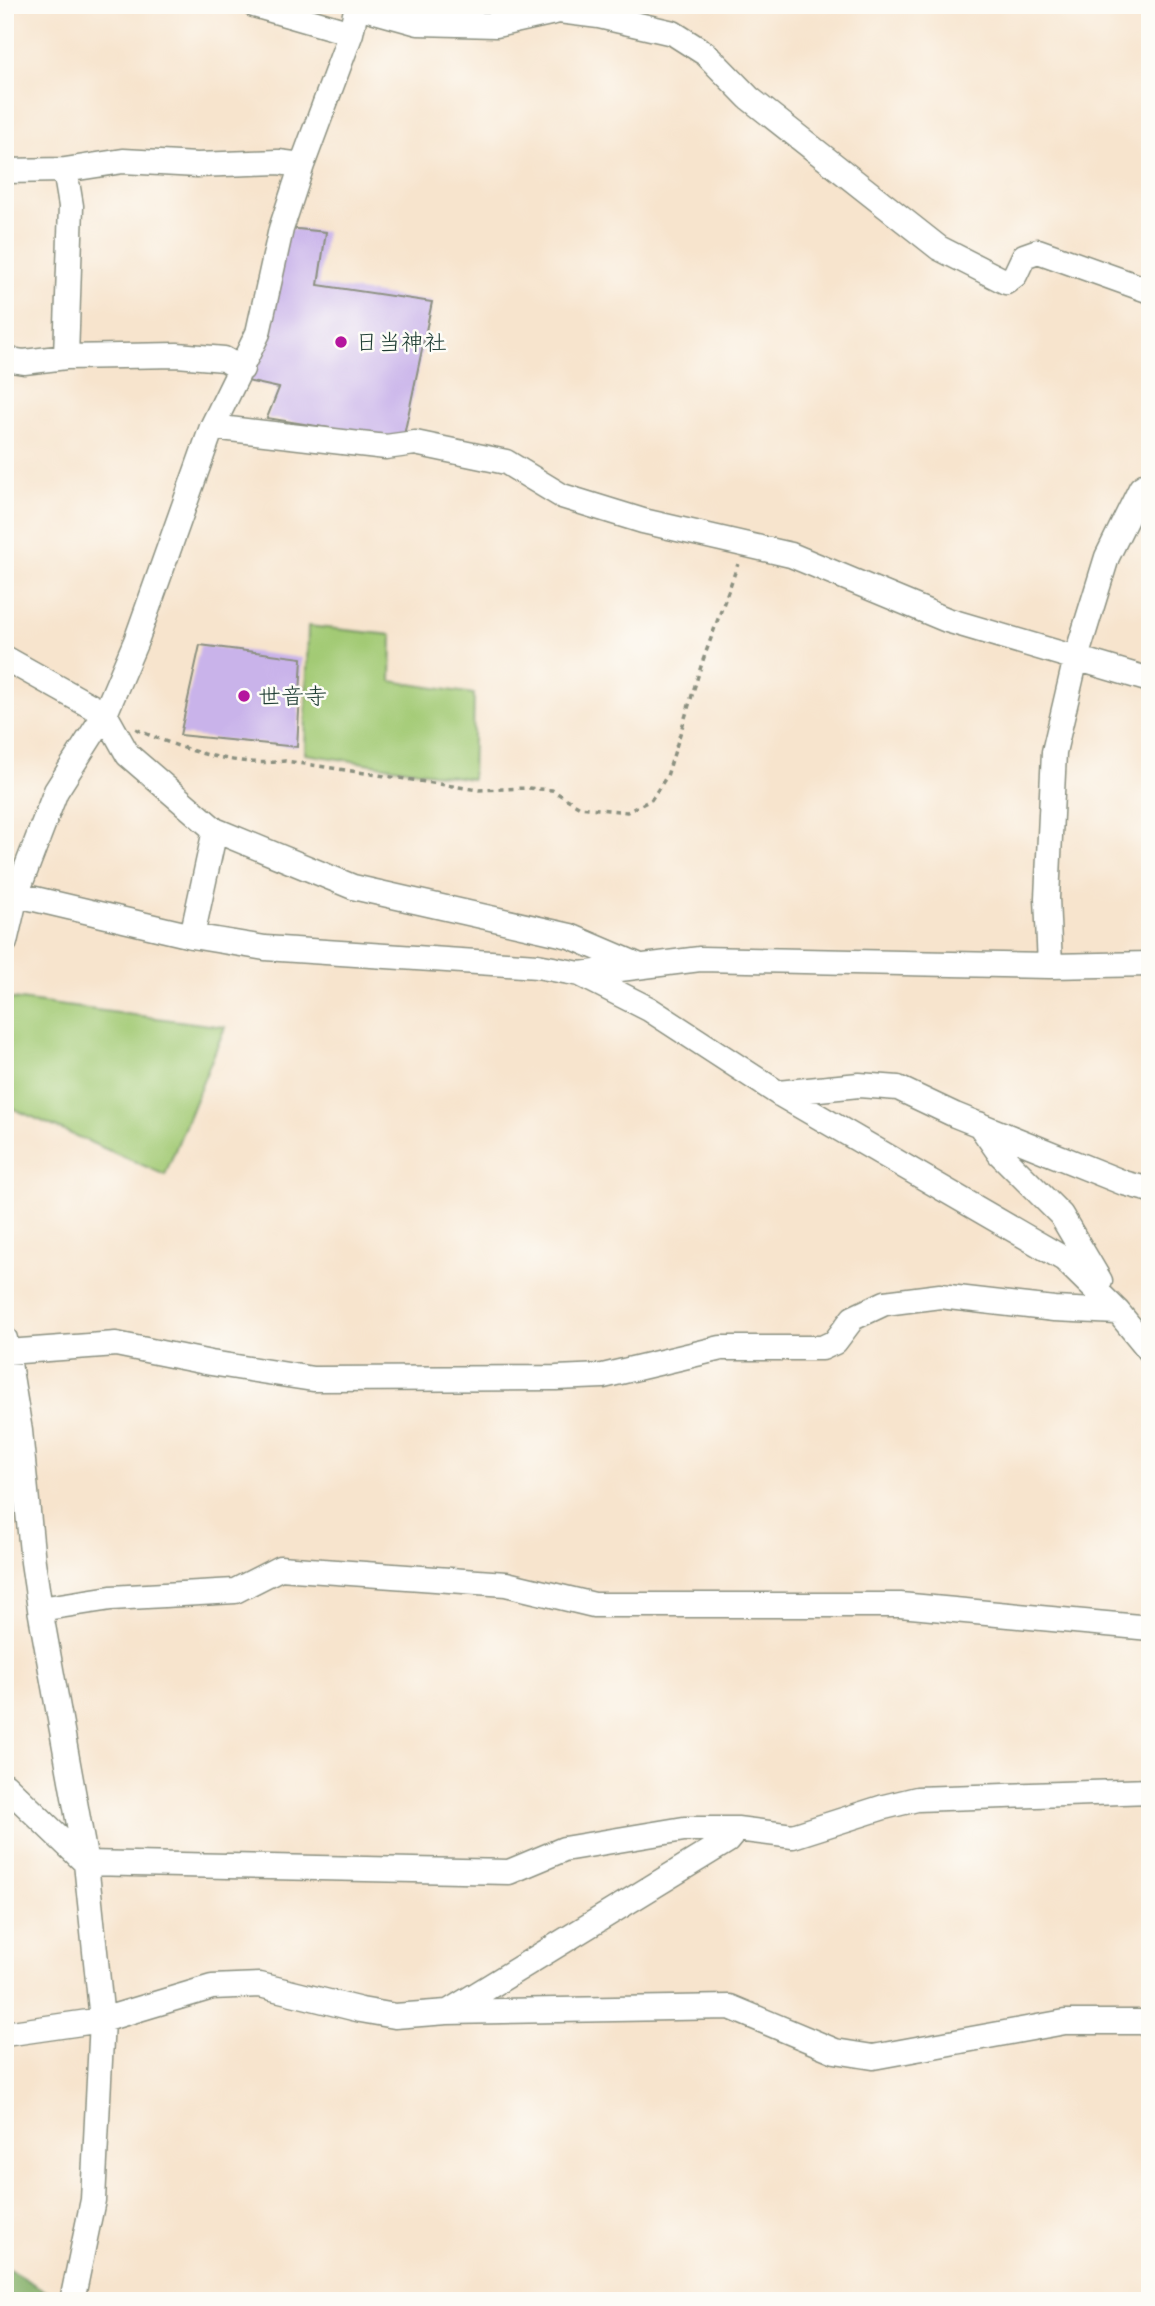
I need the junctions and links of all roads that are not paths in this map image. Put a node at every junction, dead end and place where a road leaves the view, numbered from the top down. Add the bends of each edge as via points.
1 (254, 5) edge
2 (357, 6) edge
3 (559, 8) edge
4 (351, 33) junction
5 (302, 165) junction
6 (65, 170) junction
7 (5, 171) edge
8 (1150, 291) edge
9 (66, 357) junction
10 (5, 359) edge
11 (242, 369) junction
12 (212, 427) junction
13 (1150, 482) edge
14 (5, 658) edge
15 (1076, 658) junction
16 (1150, 680) edge
17 (105, 714) junction
18 (215, 830) junction
19 (10, 894) edge
20 (192, 936) junction
21 (5, 942) edge
22 (1150, 964) edge
23 (641, 966) junction
24 (1050, 966) junction
25 (580, 974) junction
26 (778, 1093) junction
27 (979, 1124) junction
28 (1150, 1190) edge
29 (1118, 1312) junction
30 (6, 1345) edge
31 (1150, 1351) edge
32 (10, 1416) edge
33 (40, 1609) junction
34 (1150, 1629) edge
35 (5, 1785) edge
36 (1150, 1791) edge
37 (737, 1829) junction
38 (86, 1863) junction
39 (447, 2012) junction
40 (102, 2020) junction
41 (1150, 2022) edge
42 (5, 2034) edge
43 (72, 2301) edge

1 - 4 street
2 - 3 street via 418,23 496,25
2 - 4 street
3 - 8 street via 673,33 706,54 749,98 939,248 1006,282 1024,256 1038,251
4 - 5 street
5 - 6 street via 123,160
5 - 11 street via 281,229 258,333
6 - 7 street
6 - 9 street via 71,206
9 - 10 street via 24,362
9 - 11 street via 177,355 224,359
11 - 12 street
12 - 15 street via 386,447 415,443 506,462 562,496 811,562 947,620
12 - 17 street
13 - 15 street via 1142,488 1107,557
14 - 17 street
15 - 16 street
15 - 24 street via 1054,752
17 - 18 street via 128,755
17 - 19 street via 56,791
18 - 20 street
18 - 23 street via 353,887 570,936
19 - 20 street
19 - 21 street
20 - 25 street via 265,948 537,966
22 - 24 street
23 - 24 street via 700,959
23 - 25 street
25 - 26 street via 649,1009
26 - 27 street via 859,1085 898,1088
26 - 29 street via 1065,1259
27 - 28 street
27 - 29 street via 1000,1154 1061,1215
29 - 30 street via 940,1296 885,1303 853,1318 835,1342 822,1348 721,1348 603,1376 556,1378 313,1379 116,1344
29 - 31 street
30 - 32 street
32 - 33 street via 20,1431
33 - 34 street via 111,1598 235,1591 280,1568 506,1584 594,1605 900,1605
33 - 38 street
35 - 38 street
36 - 37 street via 917,1799 793,1836
37 - 38 street via 684,1829 564,1849 509,1872
37 - 39 street via 727,1841
38 - 40 street
39 - 40 street via 395,2016 260,1985 212,1987
39 - 41 street via 730,2007 835,2051 873,2057 1065,2022
40 - 42 street
40 - 43 street via 93,2200

